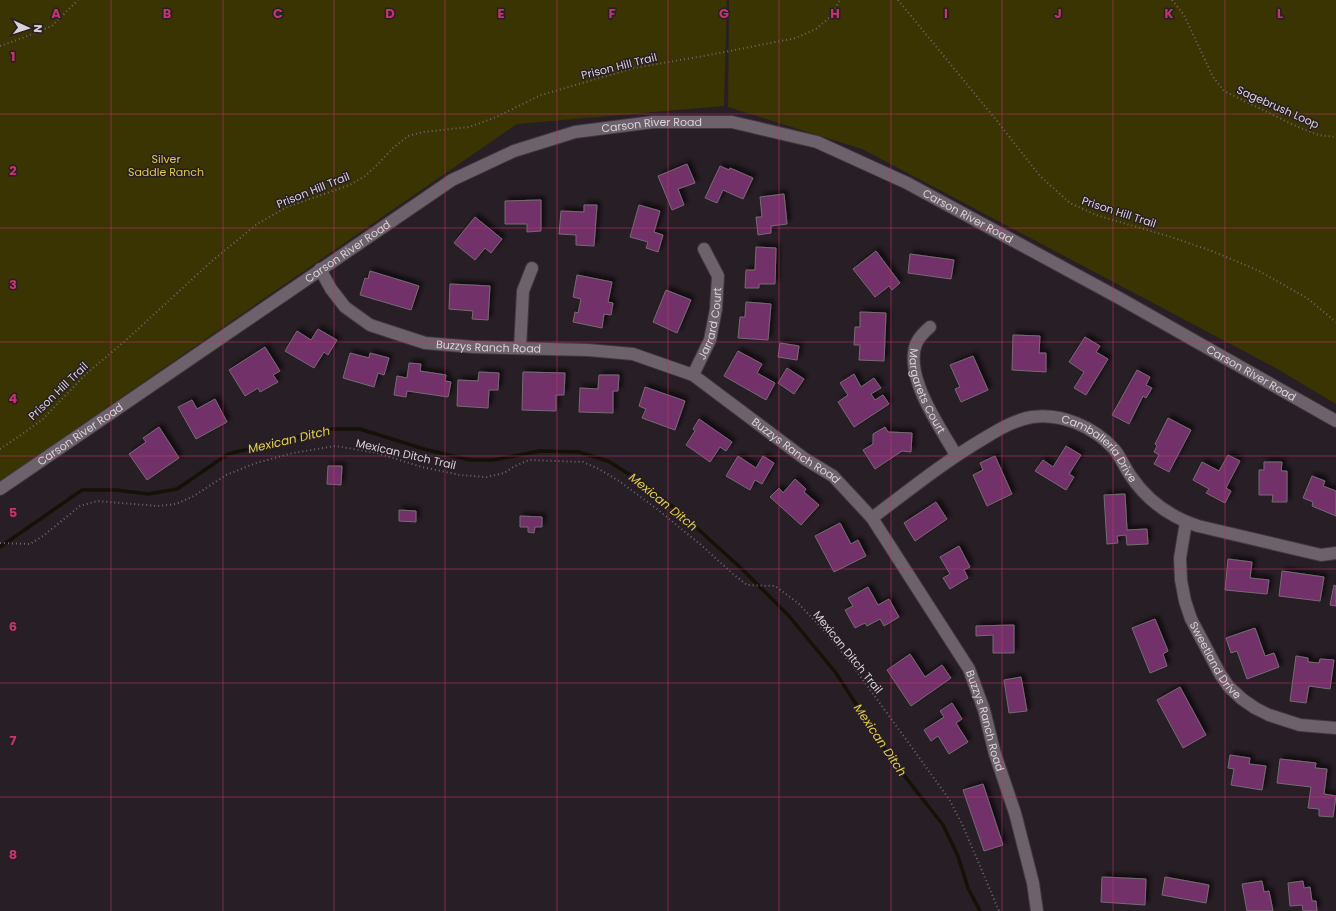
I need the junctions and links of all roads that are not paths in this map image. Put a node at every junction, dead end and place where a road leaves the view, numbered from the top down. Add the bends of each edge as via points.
1 (704, 249) dead end
2 (532, 268) dead end
3 (320, 269) junction
4 (930, 327) dead end
5 (520, 348) junction
6 (693, 375) junction
7 (1336, 421) edge
8 (956, 455) junction
9 (0, 489) edge
10 (872, 518) junction
11 (1186, 522) junction
12 (1336, 553) edge
13 (1336, 728) edge
14 (1037, 911) edge

1 - 6 street, Jarrard Court via 718,276 716,309 710,340
2 - 5 street via 523,291
3 - 5 street, Buzzys Ranch Road via 345,307 370,325 425,343 474,348
3 - 7 street, Carson River Road via 452,180 514,151 575,132 645,123 732,122 817,142 907,183 1122,299
3 - 9 street, Carson River Road
4 - 8 street, Margarets Court via 922,334 914,354 917,379 922,394
5 - 6 street, Buzzys Ranch Road via 633,354
6 - 10 street, Buzzys Ranch Road via 806,459 833,476
8 - 10 street, Camballeria Drive
8 - 11 street, Camballeria Drive via 1002,428 1032,417 1063,419 1077,423 1091,430 1115,450 1129,474 1151,500
10 - 14 street, Buzzys Ranch Road via 969,669 1015,813 1033,883
11 - 12 street, Camballeria Drive via 1321,555
11 - 13 street, Sweetland Drive via 1180,558 1180,580 1185,601 1191,619 1229,687 1242,699 1269,715 1300,725

